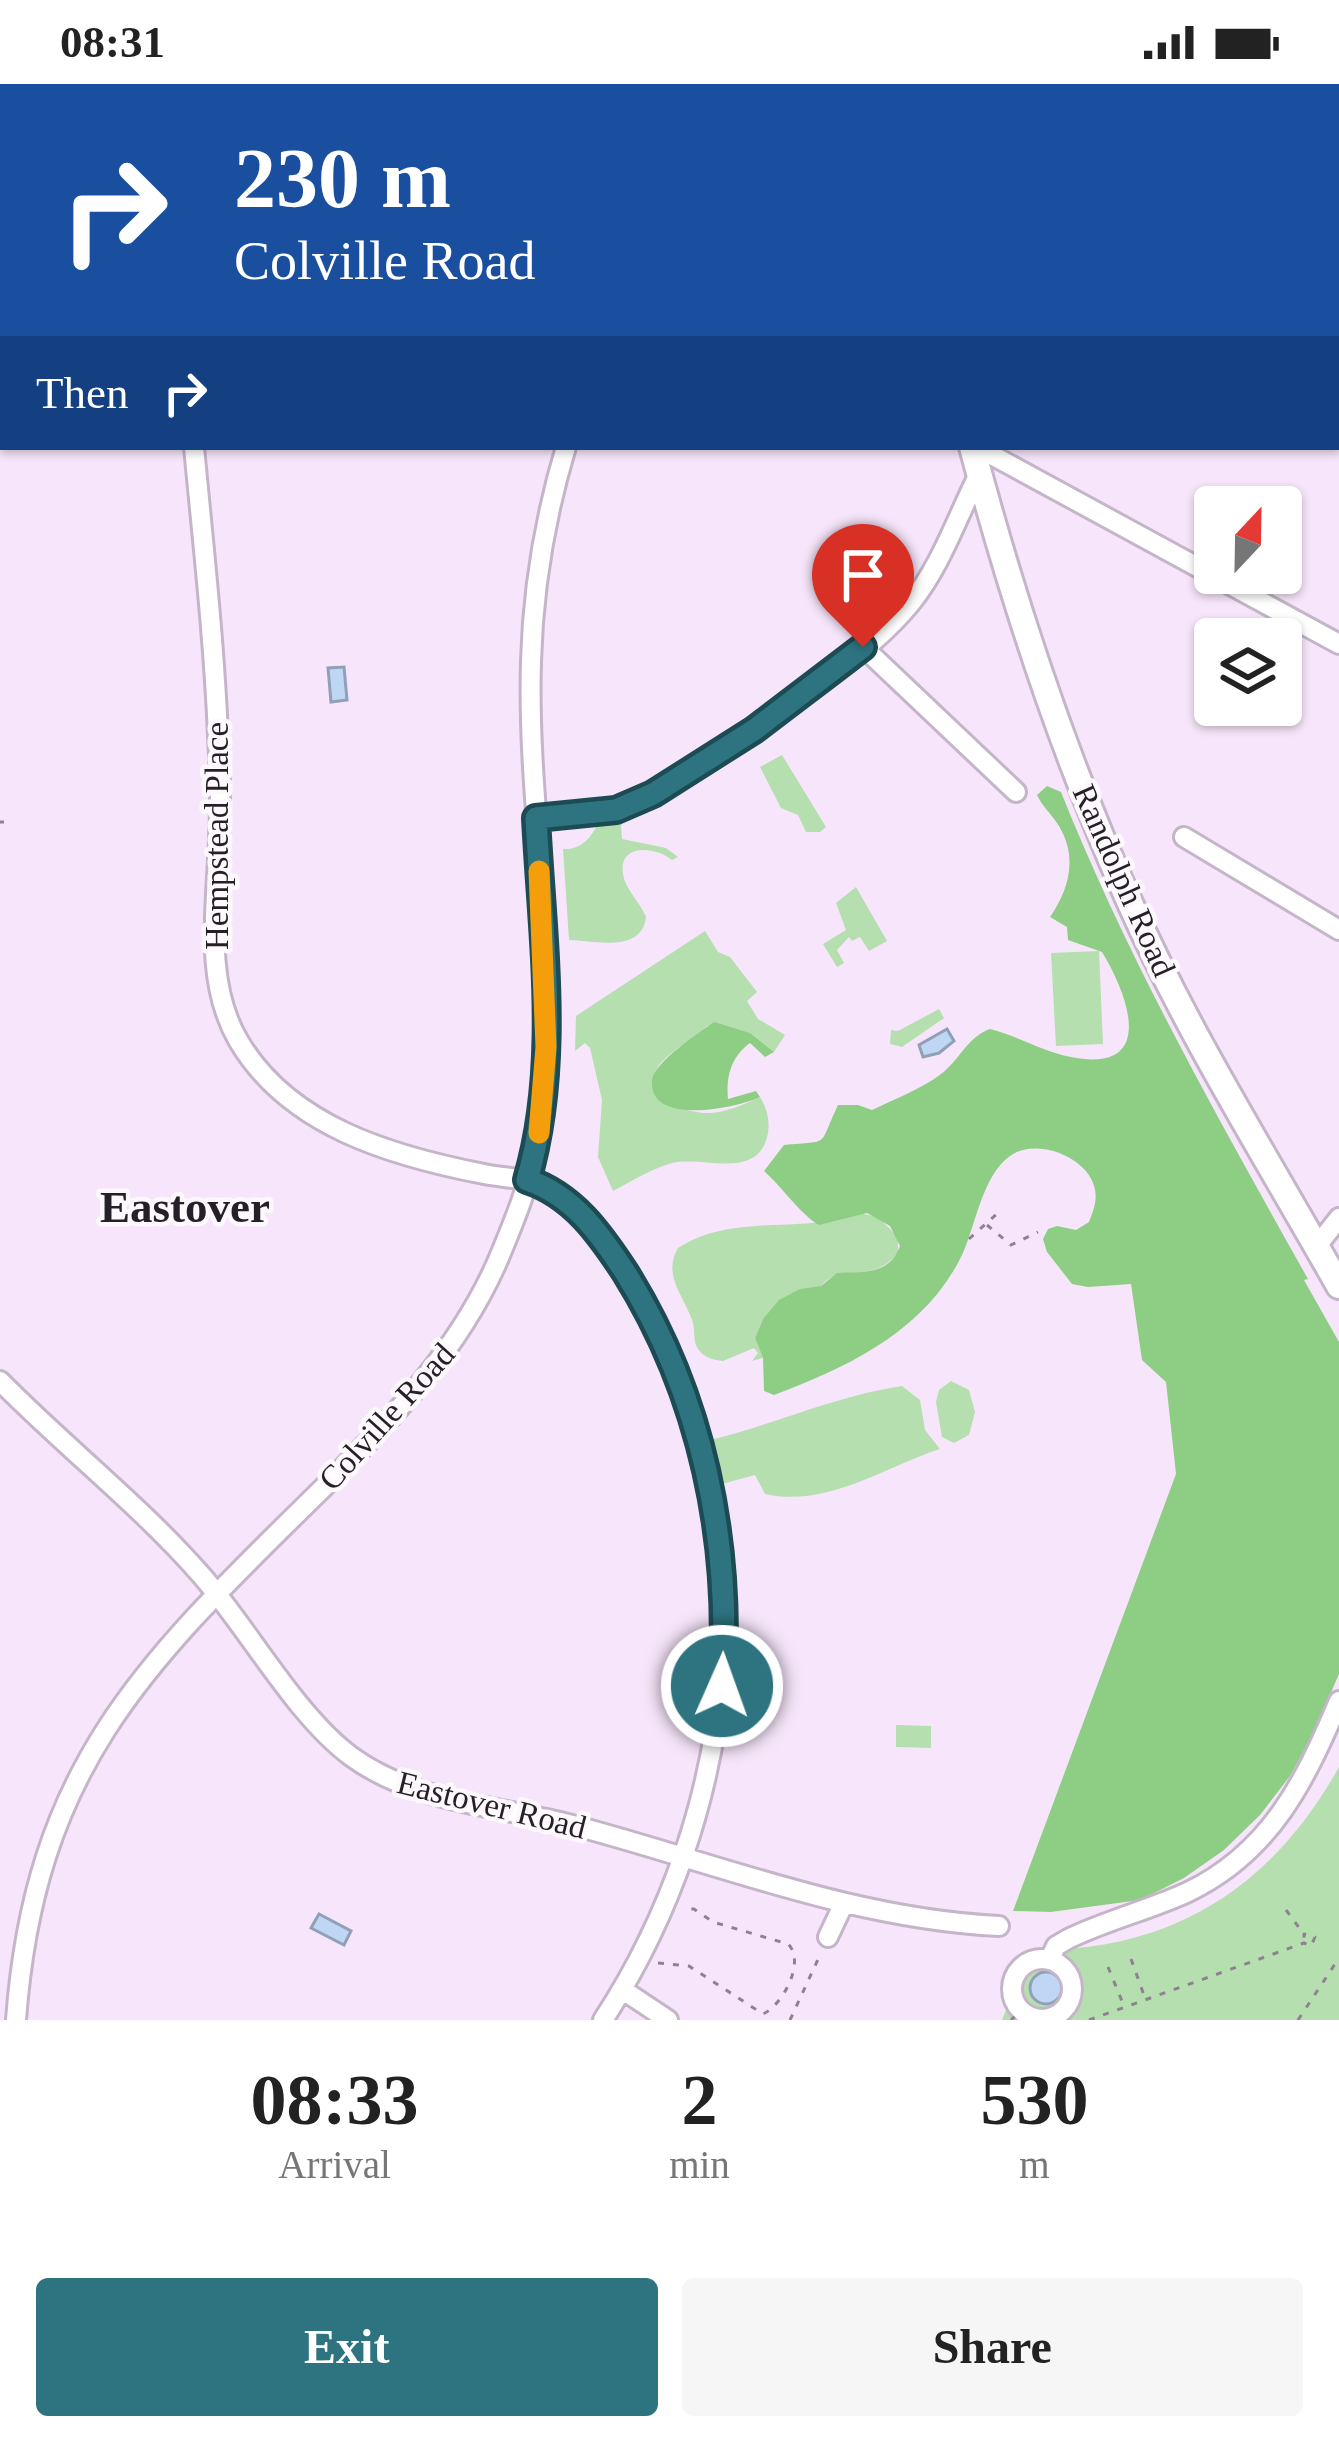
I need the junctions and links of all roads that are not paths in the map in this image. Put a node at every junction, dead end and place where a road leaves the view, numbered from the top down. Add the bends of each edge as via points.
1 (194, 450) edge
2 (565, 450) edge
3 (975, 450) edge
4 (980, 450) edge
5 (979, 474) junction
6 (1339, 644) edge
7 (863, 647) junction
8 (1016, 792) dead end
9 (536, 818) junction
10 (1184, 837) dead end
11 (1339, 930) edge
12 (527, 1180) junction
13 (1339, 1218) edge
14 (1317, 1246) junction
15 (1339, 1286) edge
16 (0, 1381) edge
17 (216, 1593) junction
18 (1339, 1701) edge
19 (681, 1857) junction
20 (844, 1904) junction
21 (999, 1926) dead end
22 (828, 1937) road end
23 (1050, 1959) junction
24 (622, 1990) junction
25 (1017, 2015) edge
26 (16, 2020) edge
27 (603, 2020) edge
28 (668, 2020) edge

1 - 12 street, Hempstead Place via 220,782 214,963 231,1025 266,1079 322,1123 423,1160
2 - 9 street, Colville Road via 534,601
3 - 5 main road, Randolph Road
4 - 6 street
5 - 7 street via 930,575
5 - 14 main road, Randolph Road via 1058,721 1131,905
7 - 8 street
7 - 9 street via 653,794 616,810
9 - 12 street, Colville Road via 546,1071
10 - 11 street
12 - 17 street, Colville Road via 477,1303 437,1365
12 - 19 street, Hempstead Place via 556,1192 589,1222 641,1298 681,1382 706,1468 721,1558 724,1649 710,1768
13 - 14 street
14 - 15 main road, Randolph Road
16 - 17 street, Eastover Road
17 - 19 street, Eastover Road via 327,1736 376,1773 431,1795
17 - 26 street, Colville Road via 141,1677 78,1774 34,1892
18 - 23 street via 1307,1776 1256,1846 1190,1891 1068,1939
19 - 20 street, Eastover Road
19 - 24 street, Hempstead Place
20 - 21 street, Eastover Road
20 - 22 street
23 - 25 street via 1018,1971
23 - 25 street via 1072,1984 1066,2007 1047,2019
24 - 27 street, Hempstead Place
24 - 28 street

